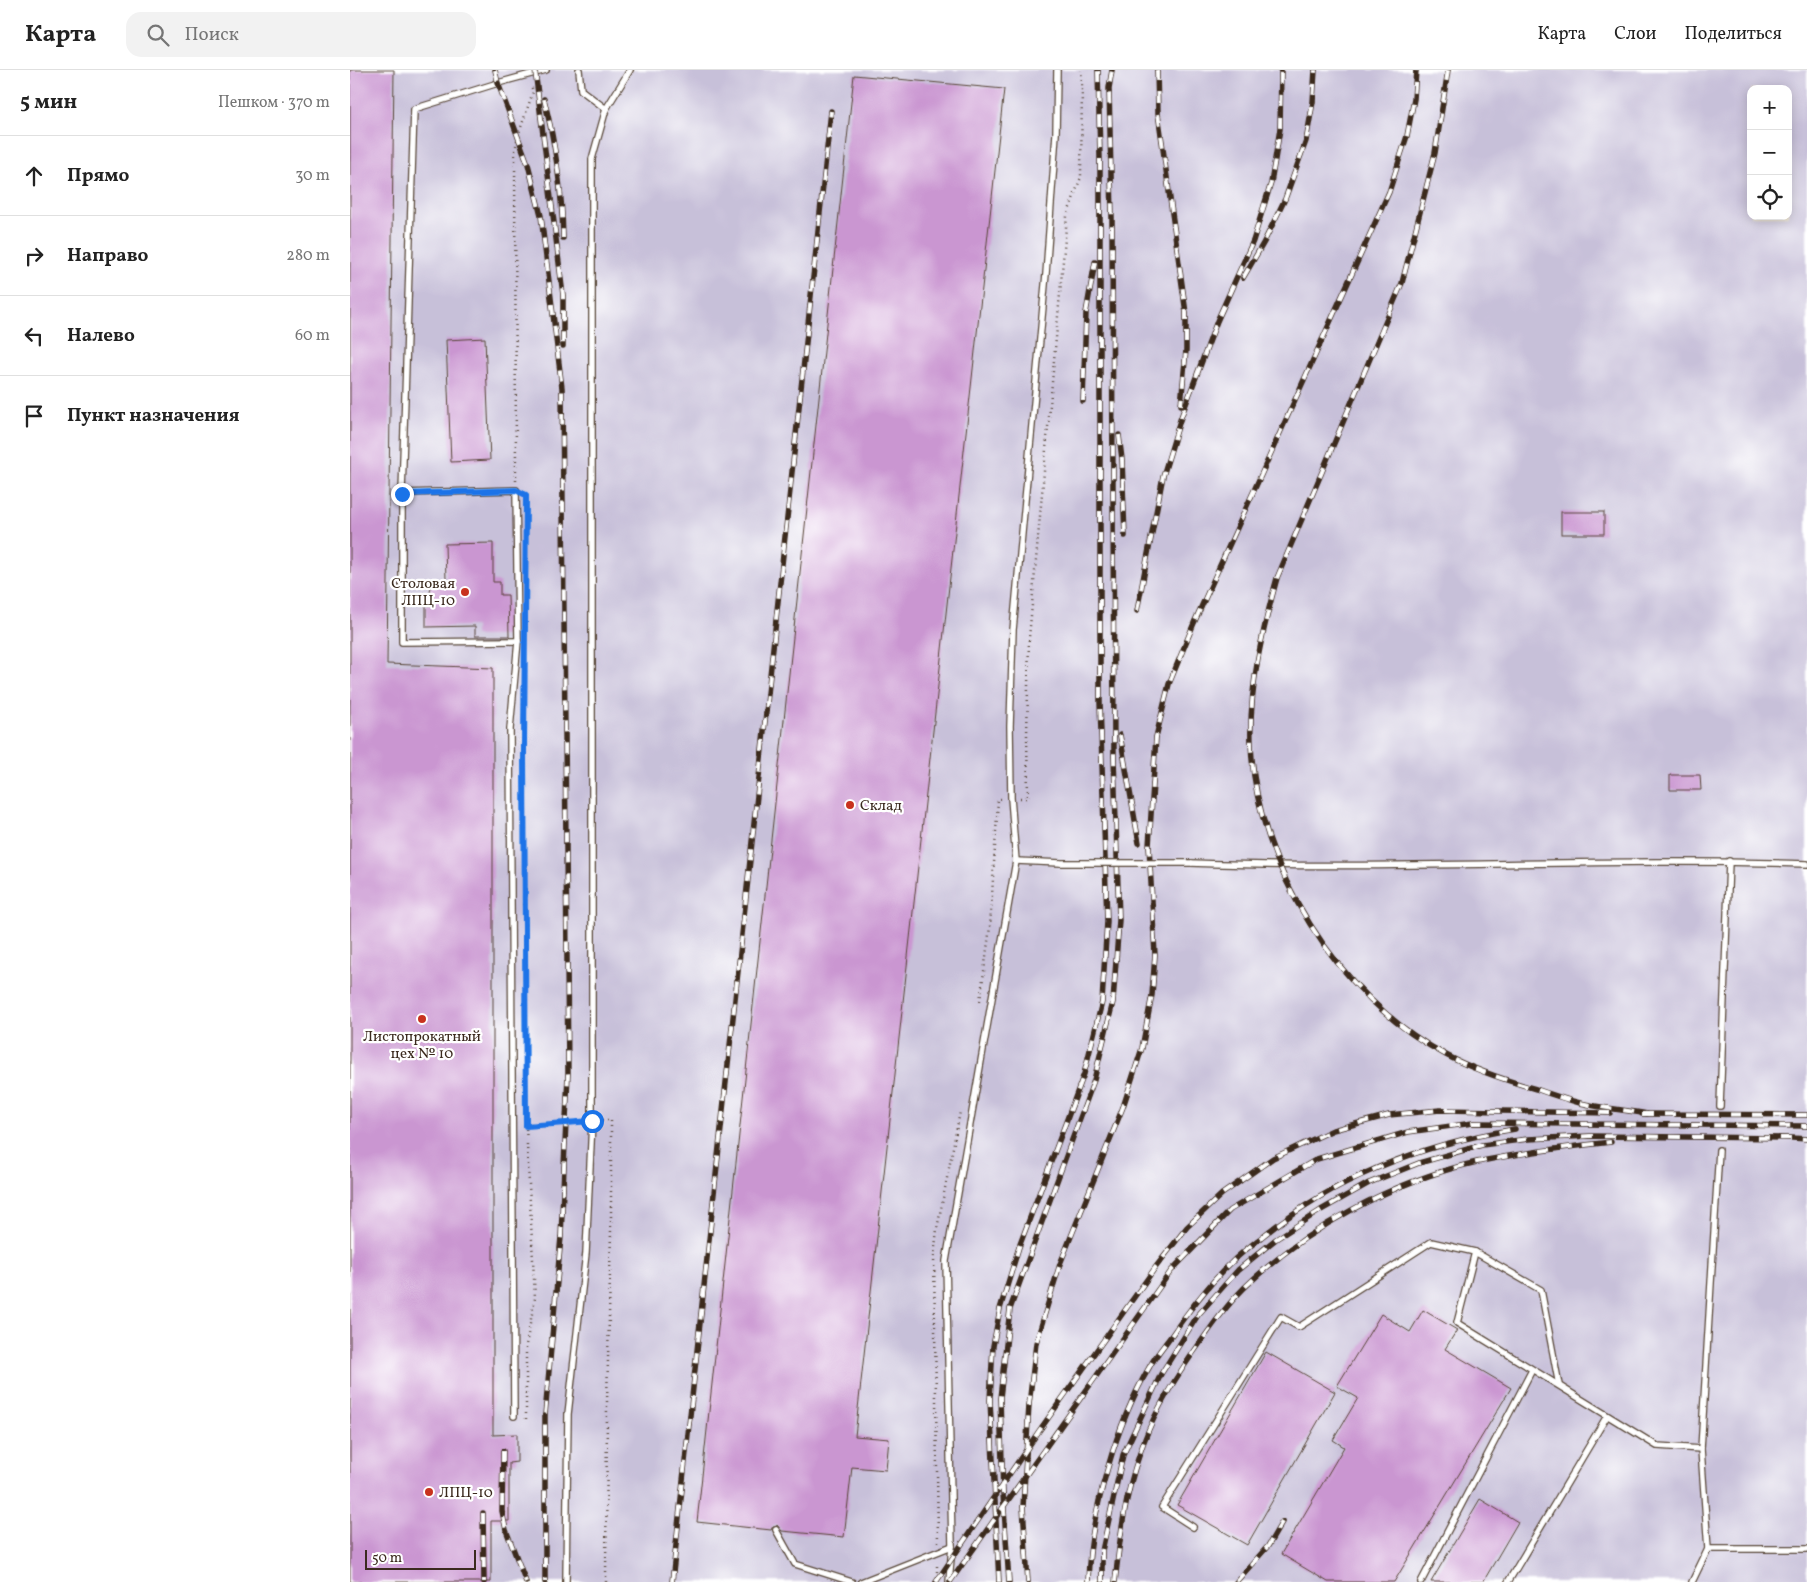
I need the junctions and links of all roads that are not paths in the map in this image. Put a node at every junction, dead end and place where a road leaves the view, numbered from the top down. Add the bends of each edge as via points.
1 (546, 70) edge
2 (579, 70) edge
3 (630, 70) edge
4 (1057, 71) edge
5 (606, 109) junction
6 (402, 494) junction
7 (518, 641) junction
8 (1016, 861) junction
9 (1728, 861) junction
10 (1807, 864) edge
11 (1720, 1106) dead end
12 (1719, 1150) dead end
13 (1475, 1252) junction
14 (1532, 1370) junction
15 (1559, 1385) junction
16 (514, 1416) dead end
17 (1607, 1416) junction
18 (1701, 1449) junction
19 (1194, 1528) dead end
20 (776, 1530) dead end
21 (952, 1546) junction
22 (1708, 1549) junction
23 (1807, 1549) edge
24 (566, 1582) edge
25 (852, 1582) edge
26 (861, 1582) edge
27 (949, 1582) edge
28 (1421, 1582) edge
29 (1508, 1582) edge
30 (1692, 1582) edge

1 - 6 lane via 414,109
2 - 5 lane via 581,90
3 - 5 lane
4 - 8 lane via 1046,274 1013,630 1010,726
5 - 24 lane via 592,158 592,1121 586,1253 568,1414
6 - 7 lane via 402,642
6 - 7 lane via 516,490
7 - 16 lane via 510,730
8 - 9 lane, bridge via 1280,867
8 - 21 lane via 946,1261
9 - 10 lane
9 - 11 lane
12 - 18 lane
13 - 14 lane via 1457,1323
13 - 15 lane via 1541,1290
13 - 19 lane via 1431,1242 1299,1328 1281,1317 1162,1507
14 - 15 lane
14 - 28 lane
15 - 17 lane
17 - 18 lane via 1657,1446
17 - 29 lane
18 - 22 lane
20 - 25 lane via 795,1564
21 - 26 lane
21 - 27 lane
22 - 23 lane
22 - 30 lane

